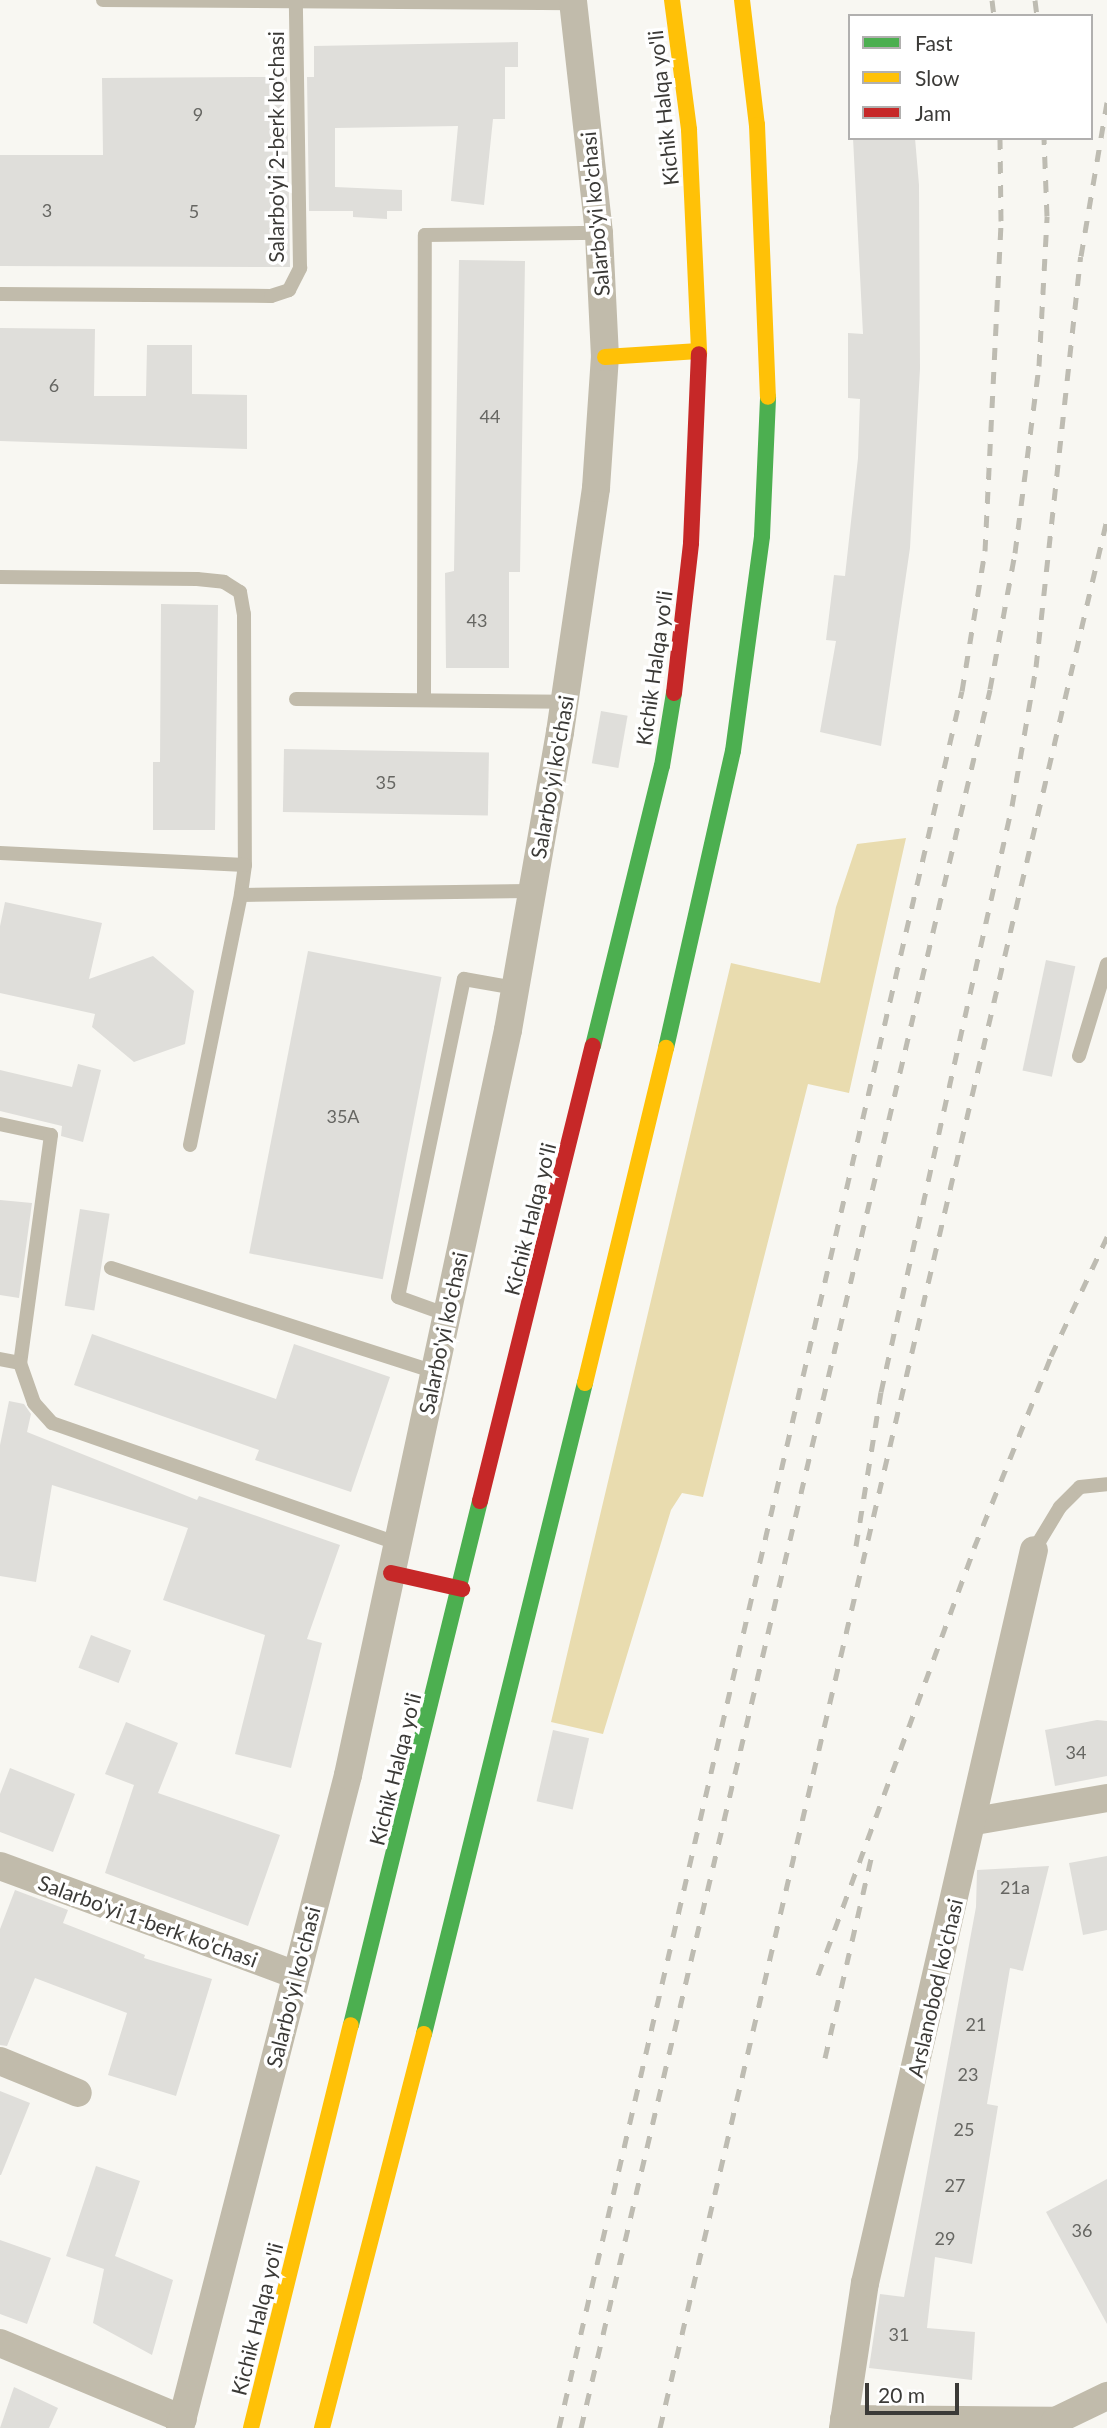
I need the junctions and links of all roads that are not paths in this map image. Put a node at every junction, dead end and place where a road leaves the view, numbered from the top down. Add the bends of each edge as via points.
1 (103, 0) edge
2 (672, 0) edge
3 (742, 0) edge
4 (573, 1) edge
5 (296, 4) junction
6 (599, 233) junction
7 (0, 294) edge
8 (699, 351) junction
9 (605, 357) junction
10 (0, 577) edge
11 (296, 699) dead end
12 (424, 701) junction
13 (565, 702) junction
14 (0, 853) edge
15 (245, 865) junction
16 (532, 891) junction
17 (241, 895) junction
18 (1107, 964) edge
19 (515, 988) junction
20 (1079, 1056) dead end
21 (0, 1124) edge
22 (190, 1145) dead end
23 (111, 1268) dead end
24 (447, 1315) junction
25 (0, 1359) edge
26 (20, 1363) junction
27 (435, 1372) junction
28 (1107, 1483) edge
29 (397, 1543) junction
30 (1034, 1550) joint
31 (391, 1573) junction
32 (462, 1589) junction
33 (1107, 1798) edge
34 (975, 1821) junction
35 (0, 1866) edge
36 (296, 1975) junction
37 (0, 2061) edge
38 (78, 2093) dead end
39 (0, 2343) edge
40 (1107, 2396) edge
41 (844, 2423) edge
42 (181, 2424) edge
43 (251, 2428) edge
44 (322, 2428) edge

1 - 5 lane, Salarbo'yi 2-berk ko'chasi
2 - 8 highway, Kichik Halqa yo'li via 689,130
3 - 44 highway via 757,125 770,358 762,537 733,751 695,929 477,1825
4 - 5 lane, Salarbo'yi 2-berk ko'chasi
4 - 6 street, Salarbo'yi ko'chasi
5 - 7 lane, Salarbo'yi 2-berk ko'chasi via 300,268 289,290 271,296
6 - 9 street, Salarbo'yi ko'chasi
6 - 12 lane via 425,235
8 - 9 highway
8 - 32 highway, Kichik Halqa yo'li via 691,543 681,649 662,766
9 - 13 street, Salarbo'yi ko'chasi via 596,488
10 - 15 lane via 197,579 224,582 240,592 244,614
11 - 12 lane
12 - 13 lane
13 - 16 street, Salarbo'yi ko'chasi
14 - 15 lane
15 - 17 lane
16 - 17 lane
16 - 19 street, Salarbo'yi ko'chasi
17 - 22 lane
18 - 20 lane
19 - 24 street, Salarbo'yi ko'chasi
19 - 24 lane via 464,979 400,1284 398,1297
21 - 26 lane via 51,1135
23 - 27 lane
24 - 27 street, Salarbo'yi ko'chasi
25 - 26 lane
26 - 29 lane via 34,1403 52,1423
27 - 29 street, Salarbo'yi ko'chasi
28 - 30 lane via 1080,1488 1060,1507
29 - 31 street, Salarbo'yi ko'chasi
30 - 34 street, Arslanobod ko'chasi
31 - 32 highway
31 - 36 street, Salarbo'yi ko'chasi via 348,1775
32 - 43 highway, Kichik Halqa yo'li
33 - 34 street
34 - 41 street, Arslanobod ko'chasi via 865,2283
35 - 36 street, Salarbo'yi 1-berk ko'chasi
36 - 42 street, Salarbo'yi ko'chasi
37 - 38 street
39 - 42 street
40 - 41 street via 1055,2421

